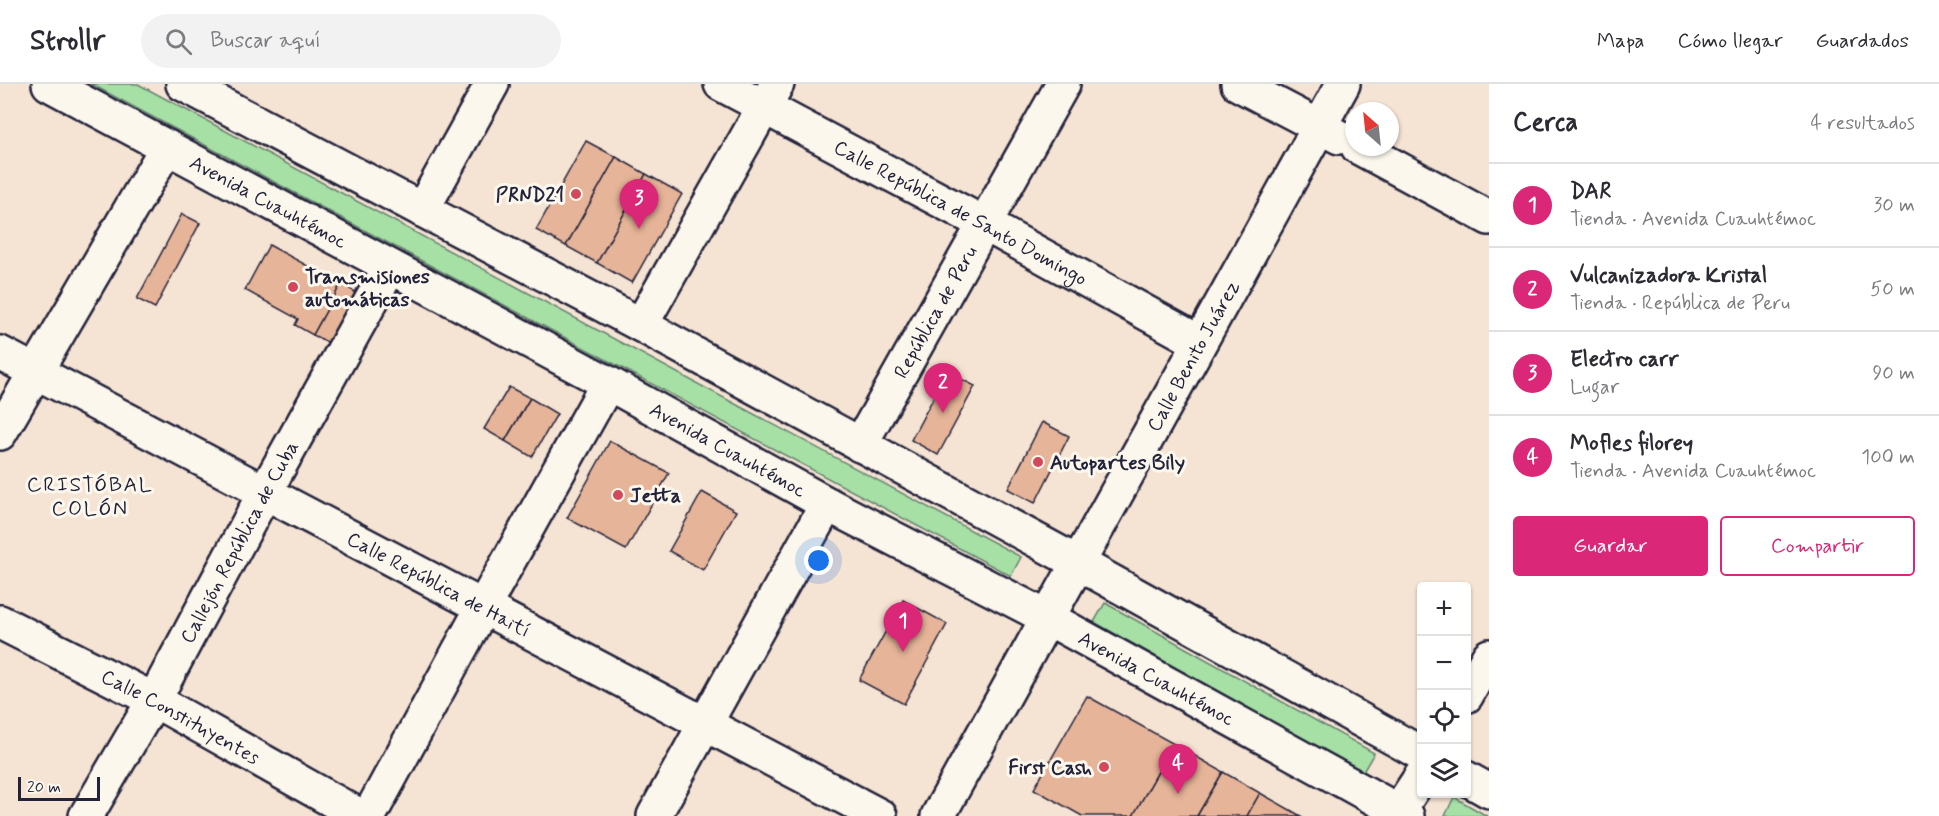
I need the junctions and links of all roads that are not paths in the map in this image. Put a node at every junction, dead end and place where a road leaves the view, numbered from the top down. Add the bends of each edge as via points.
1 (49, 84) edge
2 (492, 84) edge
3 (721, 84) edge
4 (1063, 84) edge
5 (1238, 84) edge
6 (1343, 84) edge
7 (195, 87) edge
8 (770, 95) edge
9 (1319, 126) junction
10 (1345, 140) edge
11 (167, 147) junction
12 (1375, 156) edge
13 (422, 210) junction
14 (1489, 218) edge
15 (983, 223) junction
16 (390, 267) junction
17 (640, 326) junction
18 (1199, 342) junction
19 (0, 353) edge
20 (37, 372) junction
21 (608, 383) junction
22 (0, 433) edge
23 (860, 445) junction
24 (265, 492) junction
25 (827, 504) junction
26 (1078, 563) junction
27 (483, 607) junction
28 (1046, 617) junction
29 (0, 622) edge
30 (1489, 656) edge
31 (1470, 690) edge
32 (154, 700) junction
33 (704, 724) junction
34 (1417, 751) edge
35 (1471, 780) edge
36 (1417, 784) edge
37 (1489, 791) edge
38 (1400, 814) edge
39 (86, 816) edge
40 (360, 816) edge
41 (369, 816) edge
42 (654, 816) edge
43 (880, 816) edge
44 (938, 816) edge

1 - 11 street, Avenida Cuauhtémoc
2 - 13 street
3 - 8 street, Calle República de Santo Domingo
4 - 15 street, República de Peru
5 - 9 street
6 - 9 street, Calle Benito Juárez
7 - 13 street
8 - 15 street, Calle República de Santo Domingo
8 - 17 street
9 - 10 street
9 - 18 street, Calle Benito Juárez
11 - 16 street, Avenida Cuauhtémoc
11 - 20 street
12 - 14 street
13 - 17 street
15 - 18 street, Calle República de Santo Domingo
15 - 23 street, República de Peru
16 - 21 street, Avenida Cuauhtémoc
16 - 24 street, Callejón República de Cuba
17 - 23 street
18 - 26 street, Calle Benito Juárez
19 - 20 street, Calle República de Haití
20 - 22 street
20 - 24 street, Calle República de Haití
21 - 25 street, Avenida Cuauhtémoc
21 - 27 street
23 - 26 street
24 - 27 street, Calle República de Haití
24 - 32 street, Callejón República de Cuba
25 - 28 street, Avenida Cuauhtémoc
25 - 33 street
26 - 28 street, Calle Benito Juárez
26 - 34 street
27 - 33 street, Calle República de Haití
27 - 41 street
28 - 38 street, Avenida Cuauhtémoc
28 - 44 street, Calle Benito Juárez
29 - 32 street, Calle Constituyentes
30 - 31 street
32 - 39 street, Callejón República de Cuba
32 - 40 street, Calle Constituyentes
33 - 42 street
33 - 43 street, Calle República de Haití
35 - 37 street
36 - 38 street

